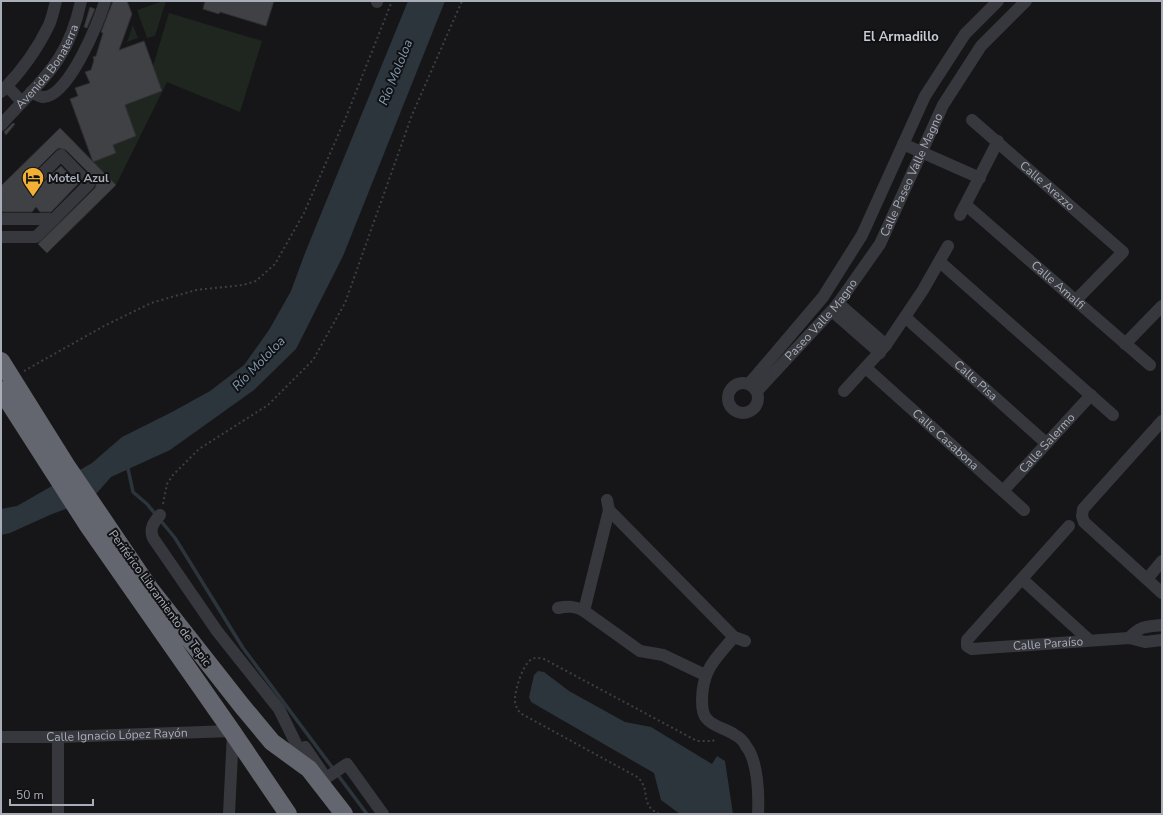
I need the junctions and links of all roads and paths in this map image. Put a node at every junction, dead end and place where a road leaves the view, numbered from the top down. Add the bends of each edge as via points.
1 (56, 1) edge
2 (81, 1) edge
3 (105, 1) edge
4 (392, 1) edge
5 (462, 1) edge
6 (998, 1) edge
7 (1026, 1) edge
8 (4, 89) edge
9 (31, 92) junction
10 (22, 102) junction
11 (972, 120) dead end
12 (1, 125) edge
13 (998, 141) junction
14 (903, 144) junction
15 (921, 152) junction
16 (980, 178) junction
17 (36, 180) dead end
18 (966, 205) junction
19 (960, 215) dead end
20 (1, 219) edge
21 (54, 219) junction
22 (862, 235) joint
23 (1, 237) edge
24 (880, 244) joint
25 (948, 246) dead end
26 (940, 262) junction
27 (1076, 300) junction
28 (1162, 306) edge
29 (835, 307) junction
30 (905, 317) junction
31 (1125, 344) junction
32 (883, 349) junction
33 (1, 361) edge
34 (1150, 365) dead end
35 (866, 368) junction
36 (7, 384) edge
37 (844, 391) dead end
38 (1091, 395) junction
39 (1113, 415) dead end
40 (1162, 421) edge
41 (1046, 443) junction
42 (1003, 491) junction
43 (1024, 510) dead end
44 (158, 518) joint
45 (93, 519) junction
46 (1069, 526) dead end
47 (1162, 562) edge
48 (1022, 578) junction
49 (1147, 579) junction
50 (1162, 593) edge
51 (558, 608) dead end
52 (584, 611) junction
53 (1162, 625) edge
54 (1130, 638) junction
55 (1089, 640) junction
56 (1162, 640) edge
57 (705, 675) junction
58 (278, 709) junction
59 (721, 728) junction
60 (233, 732) junction
61 (1, 737) edge
62 (58, 737) junction
63 (309, 769) junction
64 (58, 814) edge
65 (229, 814) edge
66 (288, 814) edge
67 (344, 814) edge
68 (383, 814) edge
69 (659, 814) edge
70 (758, 814) edge

1 - 8 street, Avenida Bonaterra via 50,24 40,42
2 - 9 street, Avenida Bonaterra via 78,16 60,57
3 - 9 street via 89,44 62,85 52,94 43,97
4 - 36 path via 304,213 275,264 256,281 243,285 196,290 151,303 104,326
5 - 44 path via 412,115 345,303 313,360 268,406 199,450 173,475 167,484
6 - 14 street, Calle Paseo Valle Magno via 965,34 925,96
7 - 15 street, Calle Paseo Valle Magno via 981,46 943,104
8 - 10 street
9 - 10 street, Avenida Bonaterra
10 - 12 street, Avenida Bonaterra
11 - 13 street, Calle Arezzo
13 - 16 street
13 - 27 street, Calle Arezzo via 1123,252
14 - 15 street
14 - 22 street, Calle Paseo Valle Magno
15 - 16 street
15 - 24 street, Calle Paseo Valle Magno
16 - 18 street
17 - 21 street via 61,156 89,184
18 - 19 street
18 - 27 street, Calle Amalfi
20 - 21 street
21 - 23 street via 36,237
22 - 29 street, Paseo Valle Magno via 823,297 753,387
24 - 29 street, Paseo Valle Magno
25 - 26 street
26 - 30 street
26 - 38 street
27 - 31 street, Calle Amalfi
28 - 31 street
29 - 32 street
30 - 32 street
30 - 41 street, Calle Pisa
31 - 34 street, Calle Amalfi
32 - 35 street
33 - 36 highway, Periférico Libramiento de Tepic
35 - 37 street
35 - 42 street, Calle Casabona
36 - 45 highway, Periférico Libramiento de Tepic
38 - 39 street
38 - 41 street, Calle Salermo
40 - 49 street via 1083,508 1082,516 1084,522
41 - 42 street, Calle Salermo
42 - 43 street, Calle Casabona
44 - 58 street via 151,532 156,544 217,631
45 - 60 highway, Periférico Libramiento de Tepic
45 - 63 highway, Periférico Libramiento de Tepic via 272,742
46 - 48 street
47 - 49 street
48 - 55 street
48 - 55 street, Calle Paraíso via 967,640 967,646 972,649
49 - 50 street
51 - 52 street via 568,606
52 - 57 street via 640,651 663,654
52 - 57 street via 608,505 740,639 713,661
53 - 54 street via 1138,629
54 - 55 street, Calle Paraíso
54 - 56 street, Calle Paraíso via 1144,642
57 - 59 street via 702,705 706,718
58 - 63 street
58 - 68 street via 326,778 347,764
59 - 69 path via 713,741 697,741 544,659 532,659 523,668 515,698 520,714 639,778 644,786 647,802 651,809
59 - 70 street via 736,735 747,746 756,769
60 - 62 street, Calle Ignacio López Rayón
60 - 65 street
60 - 66 highway, Periférico Libramiento de Tepic
61 - 62 street, Calle Ignacio López Rayón
62 - 64 street
63 - 67 highway, Periférico Libramiento de Tepic

